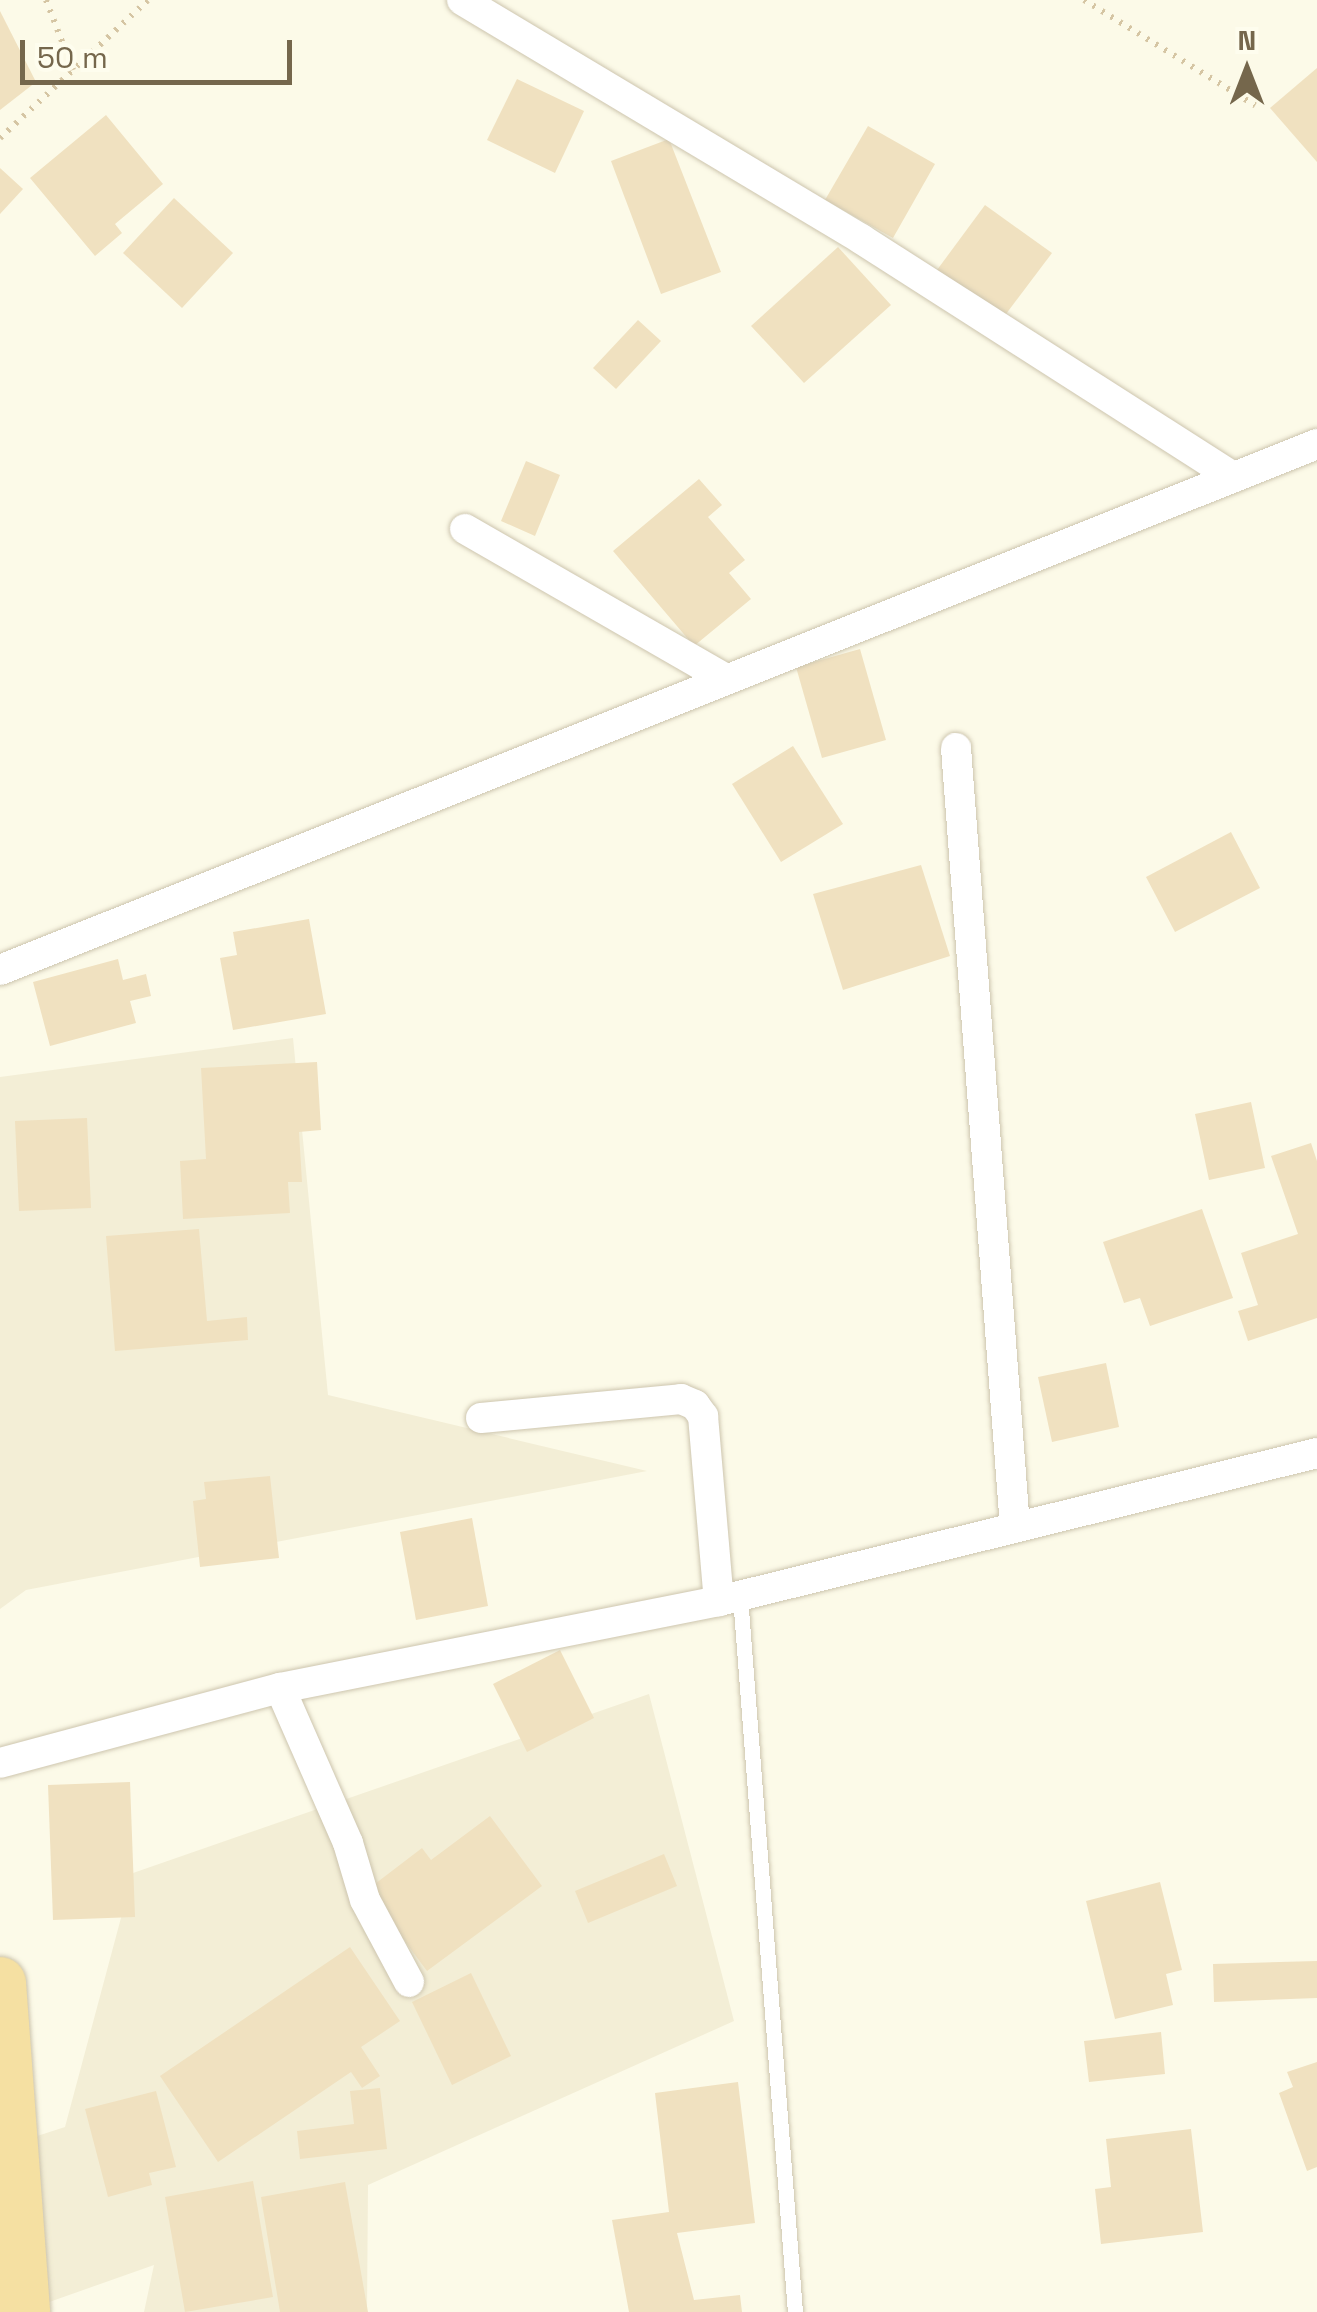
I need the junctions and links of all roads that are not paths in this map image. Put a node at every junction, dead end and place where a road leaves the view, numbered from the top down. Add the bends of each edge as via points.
1 (462, 0) edge
2 (1317, 444) edge
3 (1233, 477) junction
4 (464, 529) dead end
5 (726, 679) junction
6 (956, 748) dead end
7 (0, 970) edge
8 (481, 1418) dead end
9 (1317, 1453) edge
10 (1015, 1528) junction
11 (730, 1598) junction
12 (280, 1688) junction
13 (0, 1763) edge
14 (408, 1982) dead end
15 (0, 1983) edge
16 (24, 2312) edge
17 (795, 2312) edge

1 - 3 street via 860,239
2 - 3 street
3 - 5 street
4 - 5 street
5 - 7 street
6 - 10 street
8 - 11 street via 681,1398 695,1405 703,1416
9 - 10 street
10 - 11 street
11 - 12 street
11 - 17 lane
12 - 13 street
12 - 14 street via 348,1842 365,1900
15 - 16 highway

